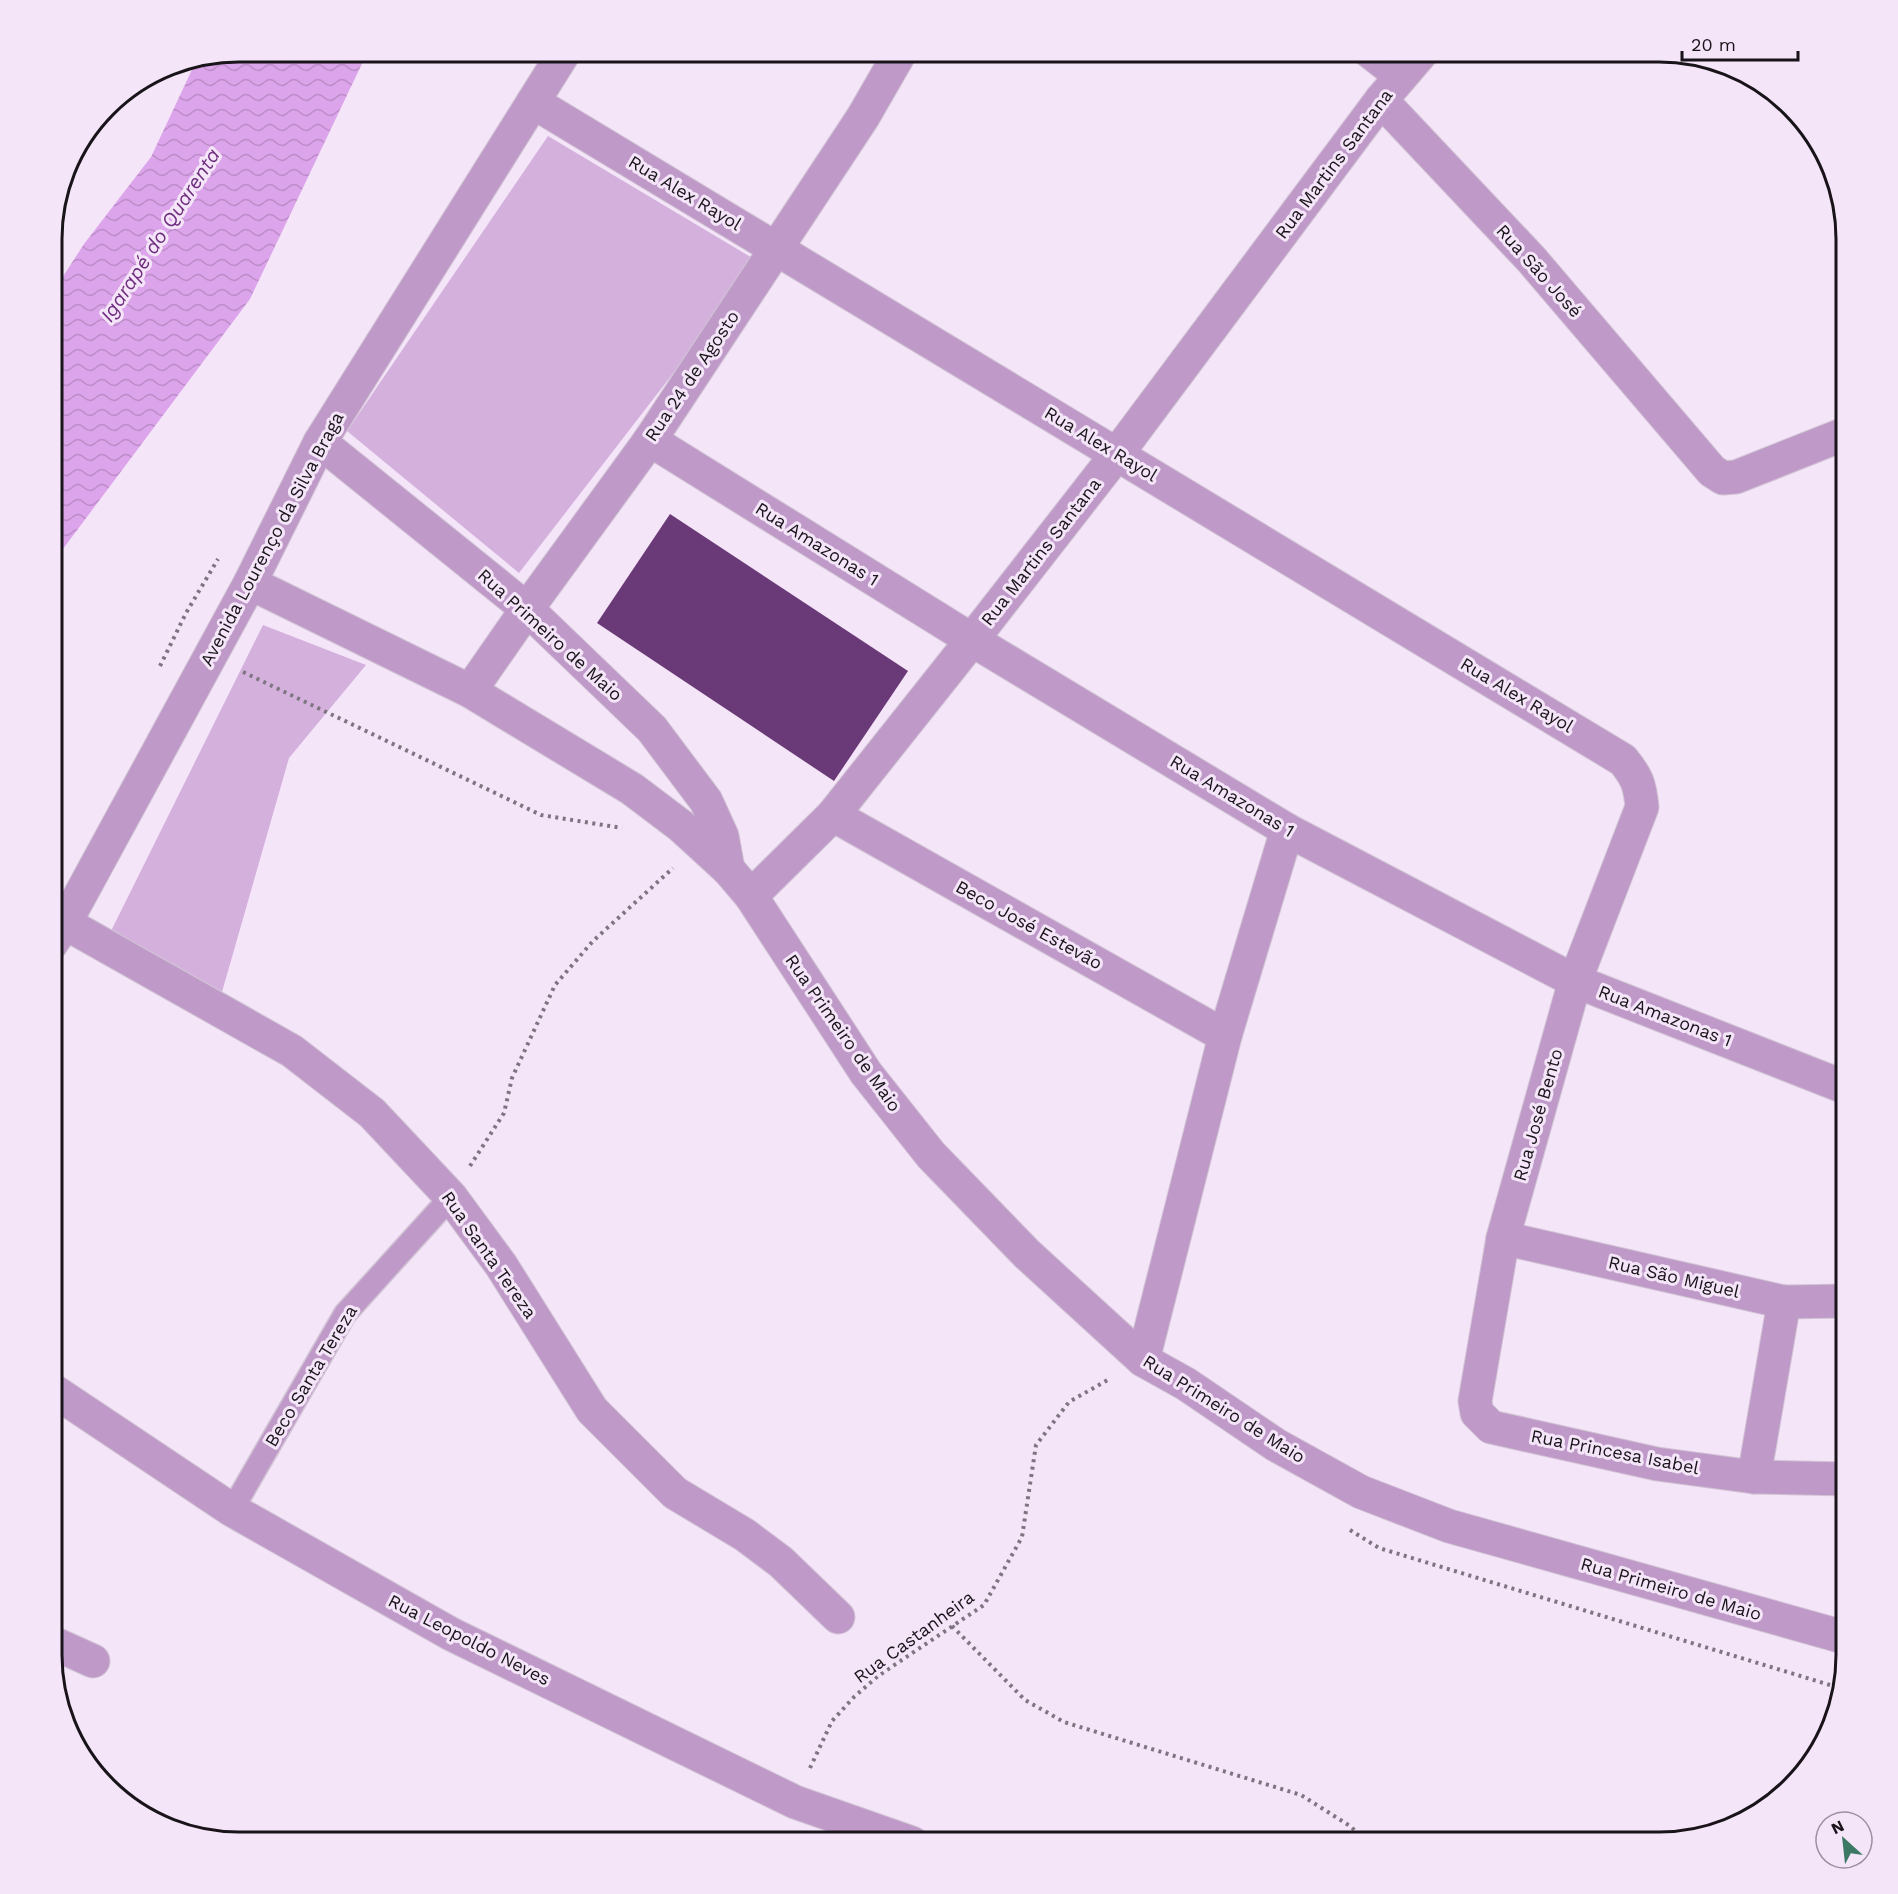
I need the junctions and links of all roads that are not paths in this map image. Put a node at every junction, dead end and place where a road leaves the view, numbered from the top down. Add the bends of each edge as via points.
1 (559, 61) edge
2 (895, 61) edge
3 (1375, 62) edge
4 (1414, 62) edge
5 (1391, 88) junction
6 (534, 102) junction
7 (777, 249) junction
8 (1836, 437) edge
9 (650, 440) junction
10 (320, 442) junction
11 (1117, 454) junction
12 (250, 583) junction
13 (527, 609) junction
14 (972, 640) junction
15 (470, 691) junction
16 (1642, 807) joint
17 (833, 815) junction
18 (1287, 830) junction
19 (728, 869) junction
20 (751, 896) junction
21 (62, 928) edge
22 (62, 936) edge
23 (1575, 981) junction
24 (1225, 1036) junction
25 (1836, 1084) edge
26 (451, 1197) junction
27 (1503, 1238) junction
28 (1836, 1301) edge
29 (1784, 1302) junction
30 (1143, 1360) junction
31 (61, 1396) edge
32 (1491, 1427) joint
33 (1754, 1477) junction
34 (1836, 1479) edge
35 (232, 1510) junction
36 (838, 1617) dead end
37 (1836, 1635) edge
38 (61, 1647) edge
39 (93, 1661) dead end
40 (881, 1832) edge

1 - 6 street, Avenida Lourenço da Silva Braga
2 - 7 street, Rua 24 de Agosto via 864,117
3 - 5 street, Rua São José
4 - 5 street, Rua Martins Santana
5 - 8 street, Rua São José via 1531,260 1712,471 1723,478 1736,477
5 - 11 street, Rua Martins Santana
6 - 7 street, Rua Alex Rayol
6 - 10 street, Avenida Lourenço da Silva Braga
7 - 9 street, Rua 24 de Agosto
7 - 11 street, Rua Alex Rayol
9 - 13 street, Rua 24 de Agosto
9 - 14 street, Rua Amazonas 1
10 - 12 street, Avenida Lourenço da Silva Braga
10 - 13 street, Rua Primeiro de Maio
11 - 14 street, Rua Martins Santana
11 - 16 street, Rua Alex Rayol via 1623,760 1640,786
12 - 15 street, Rua Primeiro de Maio
12 - 21 street, Avenida Lourenço da Silva Braga
13 - 15 street, Rua 24 de Agosto
13 - 19 street, Rua Primeiro de Maio via 652,729 706,801 722,836
14 - 17 street, Rua Martins Santana
14 - 18 street, Rua Amazonas 1
15 - 19 street, Rua Primeiro de Maio via 632,789
16 - 23 street, Rua José Bento
17 - 20 street, Rua Martins Santana
17 - 24 street, Beco José Estevão
18 - 23 street, Rua Amazonas 1
18 - 24 street
19 - 20 street, Rua Primeiro de Maio
20 - 30 street, Rua Primeiro de Maio via 867,1073 931,1155 1027,1254
22 - 26 street, Rua Santa Tereza via 292,1051 372,1113
23 - 25 street, Rua Amazonas 1
23 - 27 street, Rua José Bento
24 - 30 street
26 - 35 lane, Beco Santa Tereza via 345,1314
26 - 36 street, Rua Santa Tereza via 501,1265 592,1410 675,1493 781,1562
27 - 29 street, Rua São Miguel
27 - 32 street, Rua José Bento via 1475,1401 1477,1413
28 - 29 street, Rua São Miguel
29 - 33 street
30 - 37 street, Rua Primeiro de Maio via 1186,1384 1275,1445 1361,1492 1449,1526
31 - 35 street, Rua Leopoldo Neves
32 - 33 street, Rua Princesa Isabel via 1657,1464
33 - 34 street, Rua Princesa Isabel
35 - 40 street, Rua Leopoldo Neves via 451,1634 795,1802
38 - 39 street

